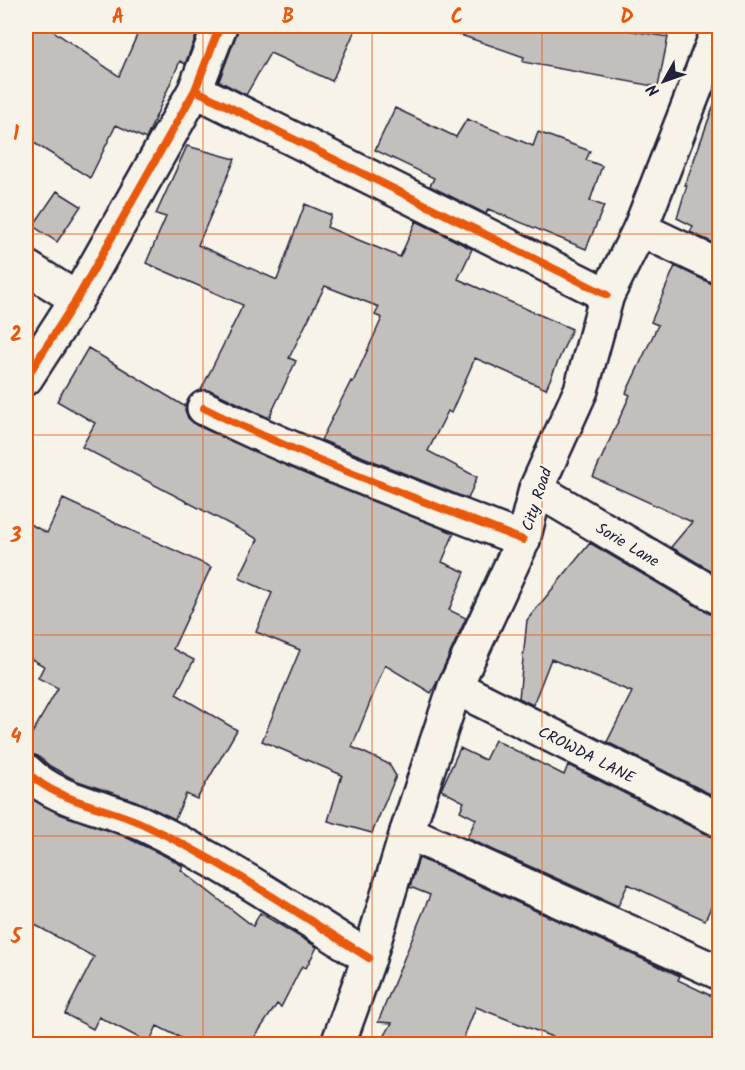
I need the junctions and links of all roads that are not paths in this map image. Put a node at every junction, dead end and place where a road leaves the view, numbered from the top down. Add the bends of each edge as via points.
1 (220, 26) edge
2 (720, 26) edge
3 (195, 90) junction
4 (640, 229) junction
5 (26, 267) edge
6 (720, 267) edge
7 (607, 295) junction
8 (77, 299) junction
9 (26, 378) edge
10 (204, 408) dead end
11 (536, 489) junction
12 (523, 540) junction
13 (720, 598) edge
14 (455, 687) junction
15 (26, 771) edge
16 (720, 820) edge
17 (407, 832) junction
18 (369, 958) junction
19 (720, 973) edge
20 (338, 1044) edge

1 - 3 street
2 - 4 street, City Road
3 - 7 street
3 - 8 street
4 - 6 street
4 - 7 street, City Road
5 - 8 street
7 - 11 street, City Road via 581,390
8 - 9 street
10 - 12 street via 241,427
11 - 12 street, City Road
11 - 13 street, Sorie Lane
12 - 14 street, City Road
14 - 16 street, CROWDA LANE
14 - 17 street, City Road
15 - 18 street via 36,781 68,798 144,824 216,862
17 - 18 street, City Road
17 - 19 street
18 - 20 street, City Road

